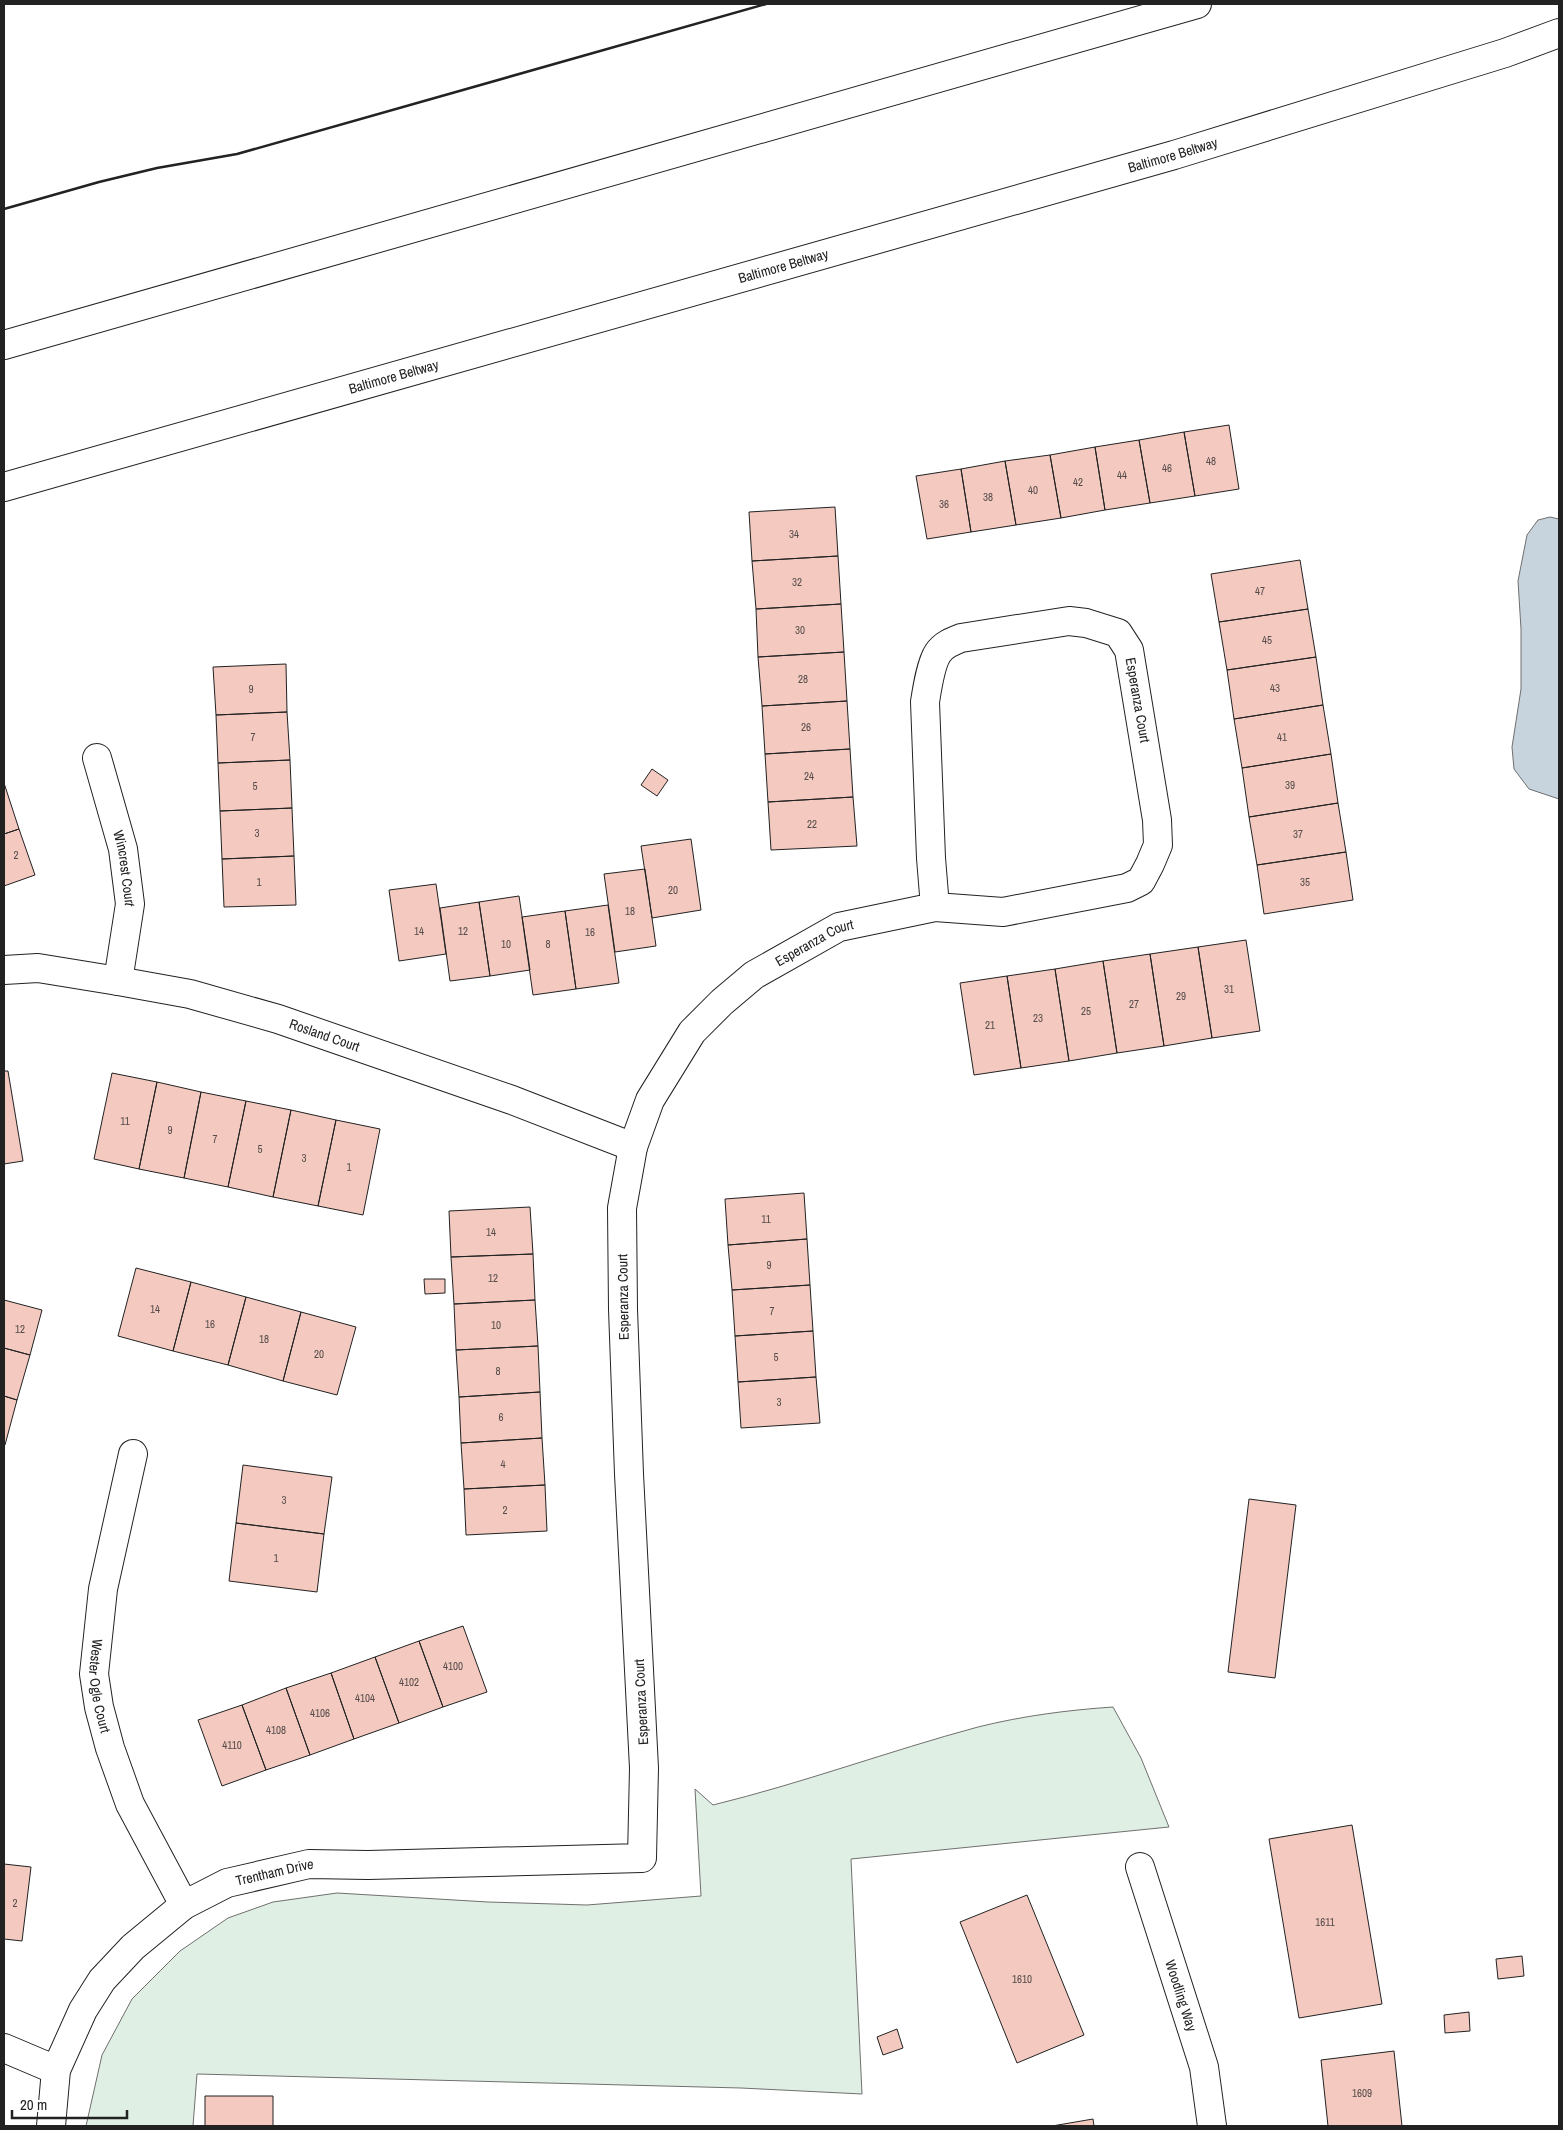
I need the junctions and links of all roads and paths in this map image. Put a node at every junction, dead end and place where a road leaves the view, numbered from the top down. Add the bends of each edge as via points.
1 (1196, 4) edge
2 (1559, 33) edge
3 (1559, 42) edge
4 (1505, 53) junction
5 (4, 345) edge
6 (4, 487) edge
7 (97, 758) dead end
8 (936, 907) junction
9 (4, 970) edge
10 (118, 981) junction
11 (633, 1147) junction
12 (133, 1454) dead end
13 (642, 1858) joint
14 (1140, 1867) dead end
15 (184, 1904) junction
16 (4, 2048) edge
17 (56, 2070) junction
18 (51, 2126) edge
19 (1212, 2126) edge

1 - 5 main road
2 - 4 main road, Baltimore Beltway
3 - 4 main road
4 - 6 main road, Baltimore Beltway via 1174,155
7 - 10 main road, Wincrest Court via 124,849 130,904
8 - 8 main road, Esperanza Court via 1003,912 1127,888 1140,881 1158,845 1158,820 1129,650 1118,633 1069,621 961,638 947,643 938,653 925,702
8 - 11 main road, Esperanza Court via 839,927 754,975 692,1032 650,1100
9 - 10 main road, Rosland Court via 38,968
10 - 11 main road, Rosland Court via 190,994 278,1019 512,1100
11 - 13 main road, Esperanza Court via 622,1208 623,1300 644,1768
12 - 15 main road, Wester Ogle Court via 103,1589 94,1674 110,1748 130,1804
13 - 15 main road, Trentham Drive via 368,1866 309,1864 227,1883
14 - 19 main road, Woodling Way via 1204,2067
15 - 17 main road, Trentham Drive via 132,1947 102,1980 83,2010
16 - 17 main road
17 - 18 main road, Trentham Drive

